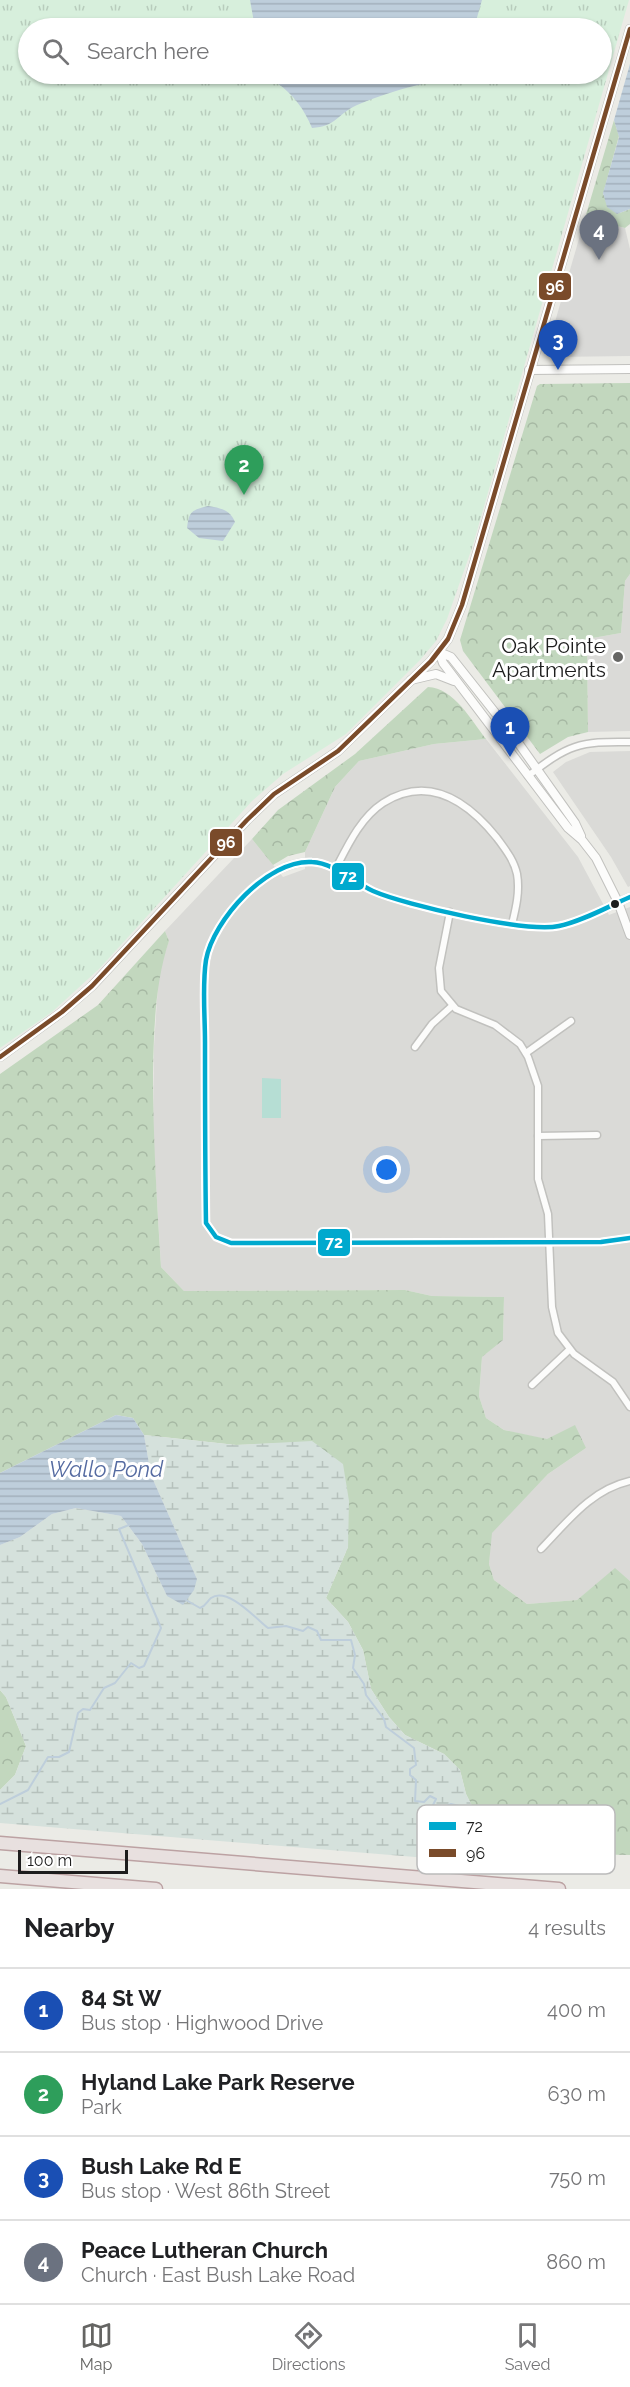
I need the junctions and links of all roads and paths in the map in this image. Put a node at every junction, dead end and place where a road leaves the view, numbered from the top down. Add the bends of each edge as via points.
1 (630, 29) edge
2 (630, 369) edge
3 (529, 370) junction
4 (439, 652) junction
5 (410, 681) junction
6 (459, 685) junction
7 (630, 742) edge
8 (537, 769) junction
9 (528, 776) junction
10 (582, 840) junction
11 (335, 870) junction
12 (630, 897) edge
13 (618, 902) junction
14 (450, 912) junction
15 (512, 924) junction
16 (630, 935) edge
17 (452, 1006) junction
18 (572, 1021) dead end
19 (415, 1047) dead end
20 (525, 1053) junction
21 (0, 1057) edge
22 (597, 1135) dead end
23 (538, 1136) junction
24 (630, 1238) edge
25 (550, 1243) junction
26 (569, 1350) junction
27 (532, 1385) dead end
28 (630, 1407) edge
29 (630, 1481) edge
30 (541, 1548) dead end
31 (0, 1840) edge
32 (0, 1876) edge
33 (156, 1889) edge
34 (558, 1889) edge

1 - 3 street
2 - 3 street
3 - 4 street via 462,605
4 - 5 street
4 - 6 street
4 - 8 street via 451,657
5 - 6 street via 436,674
5 - 21 street via 338,751 267,800 92,986
6 - 9 street
7 - 8 street via 575,745
8 - 9 street
8 - 10 street via 575,823
9 - 10 street
10 - 13 street via 596,858
11 - 14 street via 373,891
11 - 15 street via 361,825 382,804 412,792 443,794 470,809 512,861 518,885
11 - 25 street via 313,862 291,864 270,874 228,913 218,928 207,960 206,1223 216,1237 231,1243
12 - 13 street
13 - 15 street via 558,926
13 - 16 street
14 - 15 street
14 - 17 street via 439,980 441,991
17 - 19 street
17 - 20 street via 508,1034
18 - 20 street
20 - 23 street via 538,1086
22 - 23 street
23 - 25 street via 538,1179 548,1214
24 - 25 street
25 - 26 street via 554,1320
26 - 27 street
26 - 28 street via 614,1382
29 - 30 street via 594,1496
31 - 34 highway
32 - 33 highway

